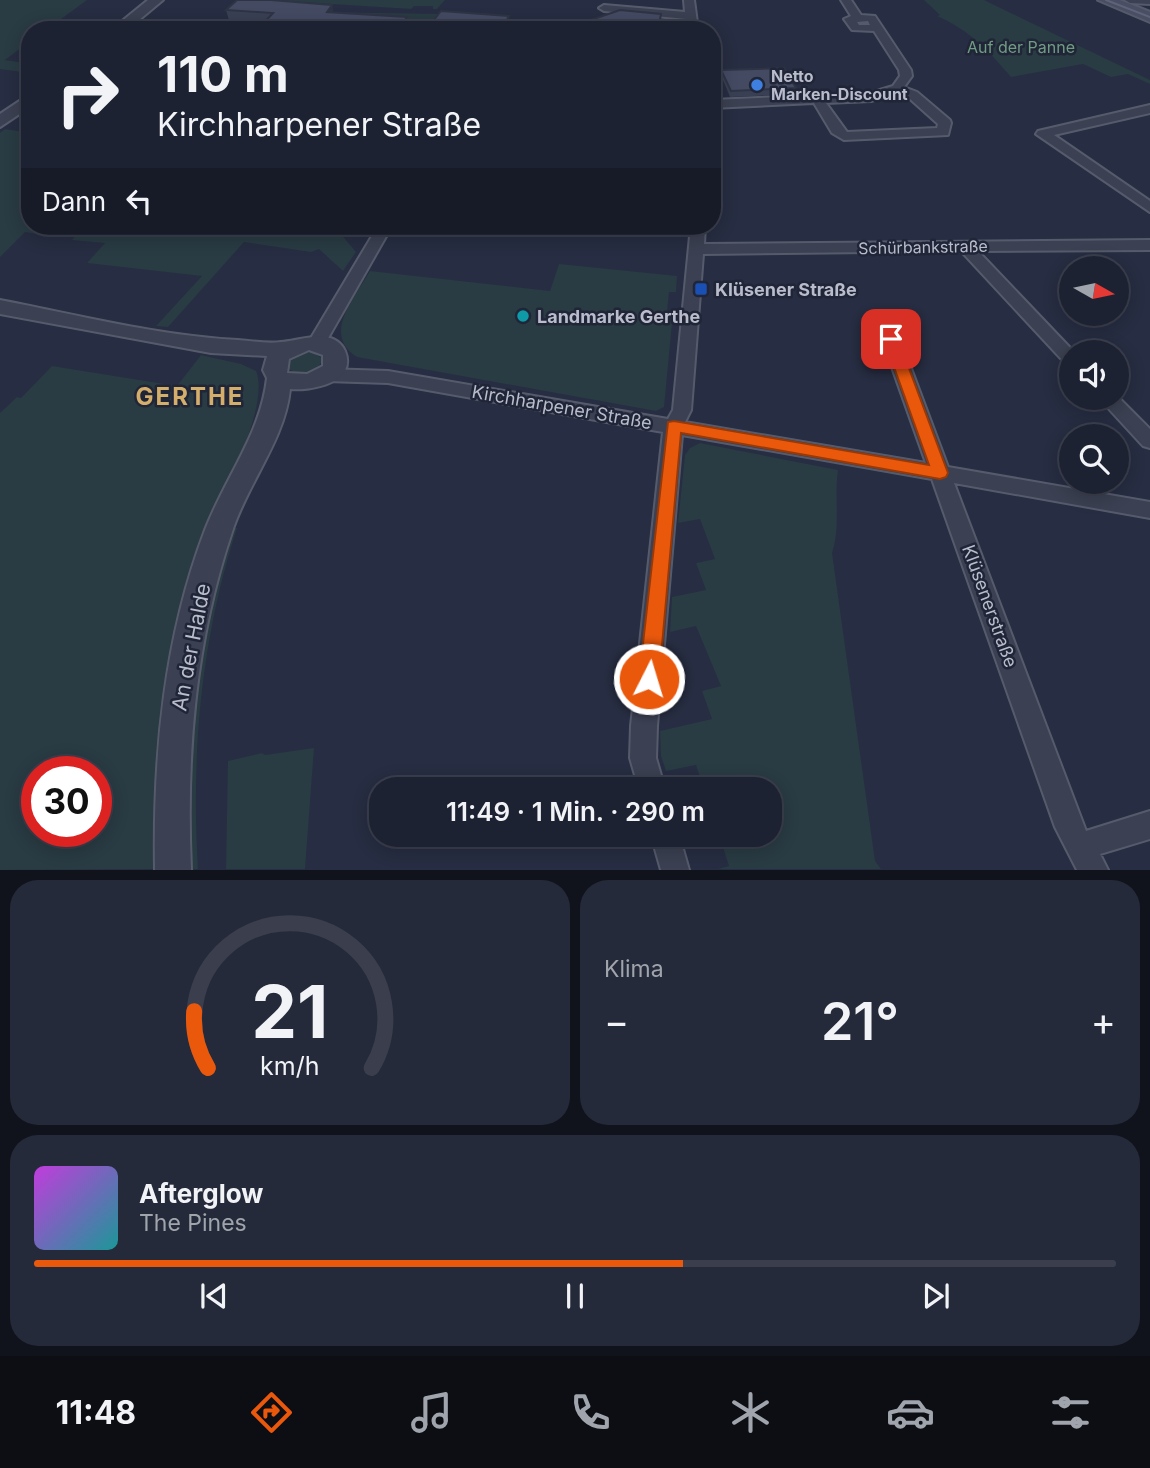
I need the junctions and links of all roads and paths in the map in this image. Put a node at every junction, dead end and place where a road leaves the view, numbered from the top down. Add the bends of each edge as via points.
1 (156, 0) edge
2 (689, 0) edge
3 (846, 0) edge
4 (1118, 0) edge
5 (1150, 1) edge
6 (604, 8) dead end
7 (691, 16) junction
8 (1150, 18) edge
9 (129, 21) edge
10 (692, 21) edge
11 (897, 89) junction
12 (819, 101) junction
13 (721, 104) edge
14 (21, 106) edge
15 (1150, 109) edge
16 (1, 120) edge
17 (1150, 208) edge
18 (380, 235) edge
19 (697, 235) edge
20 (1150, 245) edge
21 (965, 247) junction
22 (696, 249) junction
23 (0, 307) edge
24 (891, 339) dead end
25 (317, 343) junction
26 (1059, 346) edge
27 (279, 366) junction
28 (325, 371) junction
29 (1120, 410) edge
30 (674, 426) junction
31 (261, 436) junction
32 (1150, 441) edge
33 (940, 473) junction
34 (1150, 510) edge
35 (649, 777) edge
36 (1150, 825) edge
37 (668, 847) edge
38 (1086, 858) edge
39 (173, 870) edge
40 (675, 870) edge

1 - 9 street
2 - 7 street
3 - 11 street via 858,19 871,18 905,70
4 - 5 street
4 - 8 main road
6 - 7 street
7 - 10 street
11 - 12 street via 871,97
11 - 12 street via 913,95 945,123 943,132 844,135
12 - 13 street
14 - 16 street
15 - 17 street via 1043,134
18 - 25 street
19 - 22 street
20 - 21 street, Schürbankstraße
21 - 22 street, Schürbankstraße
21 - 26 street
22 - 30 street via 682,410
23 - 27 street via 217,347
24 - 33 street, Klüsenerstraße
25 - 27 street via 301,344
25 - 28 street via 330,348
27 - 28 street via 293,383
27 - 31 street, An der Halde via 277,401
28 - 30 street, Kirchharpener Straße via 388,377
28 - 31 street, An der Halde via 294,395
29 - 32 street
30 - 33 street, Kirchharpener Straße
30 - 35 street via 644,726 643,758
31 - 39 street, An der Halde via 220,528 188,641 172,768
33 - 34 street, Kirchharpener Straße
33 - 38 street, Klüsenerstraße via 1065,817
36 - 38 street
37 - 40 street

